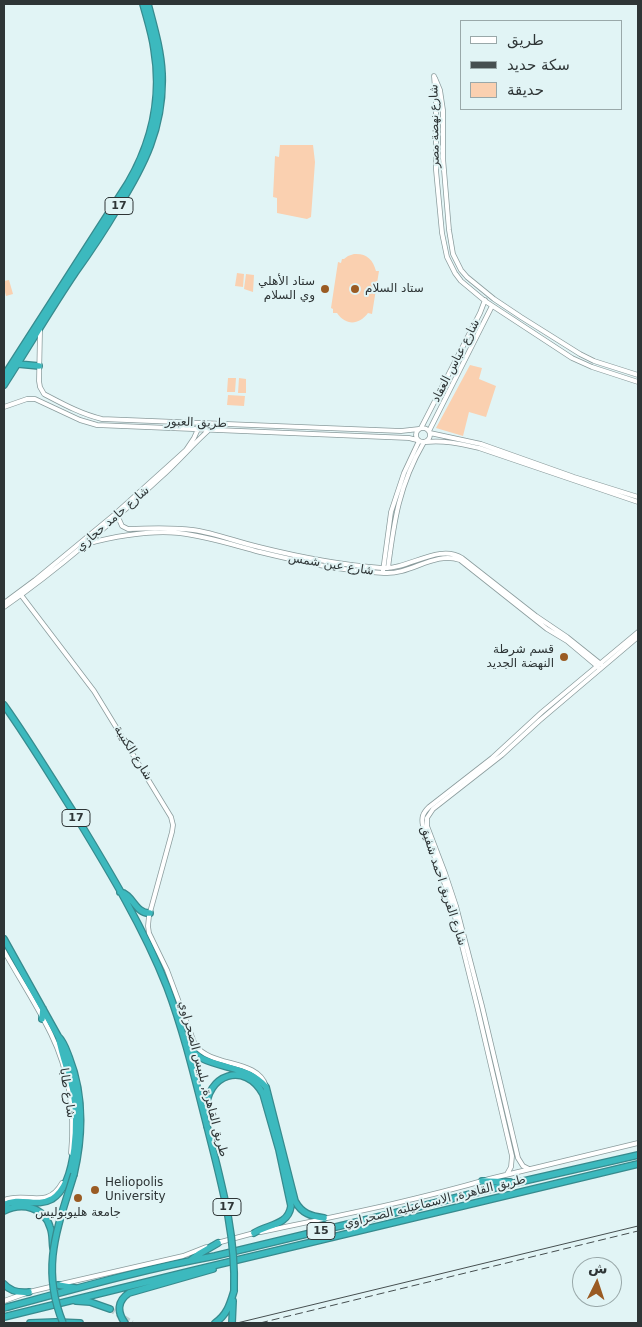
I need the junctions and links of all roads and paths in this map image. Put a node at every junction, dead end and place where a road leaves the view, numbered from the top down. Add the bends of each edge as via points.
1 (143, 4) edge
2 (148, 4) edge
3 (443, 107) junction
4 (436, 112) junction
5 (94, 241) junction
6 (88, 249) junction
7 (456, 260) junction
8 (450, 264) junction
9 (460, 269) junction
10 (454, 273) junction
11 (489, 294) junction
12 (485, 301) junction
13 (492, 306) junction
14 (40, 329) junction
15 (550, 335) junction
16 (556, 338) junction
17 (546, 340) junction
18 (552, 344) junction
19 (459, 354) junction
20 (466, 358) junction
21 (18, 364) junction
22 (39, 366) junction
23 (4, 376) edge
24 (638, 376) edge
25 (638, 382) edge
26 (4, 386) edge
27 (44, 394) junction
28 (40, 401) junction
29 (4, 407) edge
30 (202, 423) junction
31 (210, 423) junction
32 (420, 428) junction
33 (198, 429) junction
34 (210, 430) junction
35 (429, 432) junction
36 (418, 441) junction
37 (425, 442) junction
38 (638, 497) edge
39 (638, 502) edge
40 (118, 516) junction
41 (86, 544) junction
42 (386, 571) junction
43 (21, 595) junction
44 (4, 603) edge
45 (4, 607) edge
46 (638, 632) edge
47 (638, 637) edge
48 (600, 666) junction
49 (4, 705) edge
50 (120, 892) junction
51 (150, 912) junction
52 (4, 940) edge
53 (4, 951) edge
54 (42, 1008) junction
55 (42, 1019) junction
56 (58, 1036) junction
57 (185, 1039) junction
58 (267, 1089) junction
59 (207, 1126) junction
60 (638, 1143) edge
61 (73, 1144) junction
62 (512, 1147) junction
63 (638, 1155) edge
64 (638, 1164) edge
65 (530, 1169) junction
66 (507, 1174) junction
67 (482, 1181) junction
68 (515, 1183) junction
69 (4, 1200) edge
70 (4, 1205) edge
71 (4, 1211) edge
72 (324, 1218) junction
73 (254, 1233) junction
74 (218, 1242) junction
75 (53, 1250) junction
76 (190, 1261) junction
77 (231, 1262) junction
78 (4, 1284) edge
79 (58, 1285) junction
80 (77, 1288) junction
81 (234, 1291) junction
82 (29, 1292) junction
83 (4, 1301) edge
84 (69, 1301) junction
85 (4, 1308) edge
86 (110, 1309) tunnel mouth
87 (4, 1318) edge
88 (61, 1321) edge
89 (30, 1323) edge
90 (80, 1323) edge
91 (125, 1323) edge
92 (215, 1323) edge
93 (232, 1323) edge

1 - 5 highway, 17 via 156,63 157,88 152,124 136,170
2 - 5 highway, 17 via 161,62 157,125 140,170
3 - 4 street
3 - 4 street, شارع نهضة مصر via 434,76
3 - 7 street, شارع نهضة مصر via 443,158
4 - 8 street, شارع نهضة مصر via 439,209
5 - 6 highway, 17
6 - 14 highway, 17
6 - 23 highway, 17
7 - 8 street
7 - 9 street, شارع نهضة مصر
8 - 10 street, شارع نهضة مصر
9 - 10 street
9 - 11 street, شارع نهضة مصر
10 - 12 street, شارع نهضة مصر
11 - 12 street, شارع عباس العقاد
11 - 15 street, شارع نهضة مصر
12 - 13 street, شارع نهضة مصر
12 - 19 street, شارع عباس العقاد
13 - 17 street, شارع نهضة مصر
13 - 20 street, شارع عباس العقاد
14 - 21 highway, 17
14 - 22 street
15 - 16 street, شارع نهضة مصر
15 - 17 street
16 - 18 street
16 - 24 street, شارع نهضة مصر via 588,358
17 - 18 street, شارع نهضة مصر
18 - 25 street, شارع نهضة مصر via 585,364
19 - 20 street
19 - 32 street, شارع عباس العقاد
20 - 35 street, شارع عباس العقاد
21 - 22 highway
21 - 26 highway, 17
22 - 27 street via 39,384
27 - 28 street
27 - 30 street, طريق العبور via 76,411 102,419
28 - 29 street, طريق العبور via 27,399
28 - 33 street, طريق العبور via 97,425
30 - 31 street, طريق العبور
30 - 33 street, شارع حامد حجازي
31 - 32 street, طريق العبور via 401,431
31 - 34 street
32 - 35 street
32 - 36 street via 415,435
33 - 34 street, طريق العبور
33 - 44 street, شارع حامد حجازي via 186,450 115,514
34 - 36 street, طريق العبور
34 - 40 street, شارع حامد حجازي
35 - 37 street via 429,439
35 - 38 street via 481,444
36 - 37 street
36 - 42 street via 394,504 388,529
37 - 39 street via 452,442 479,448
37 - 42 street via 410,468 400,497
40 - 41 street, شارع حامد حجازي
40 - 42 street, شارع عين شمس via 122,526 128,529 200,531 306,558
41 - 42 street, شارع عين شمس via 130,534 178,533 306,562
41 - 43 street, شارع حامد حجازي
42 - 48 street, شارع عين شمس via 443,553 459,555
43 - 45 street, شارع حامد حجازي
43 - 51 street, شارع الكتيبة via 94,691 171,817 172,832
46 - 48 street, شارع الفريق احمد شفيق
47 - 48 street, شارع الفريق احمد شفيق
48 - 62 street, شارع الفريق احمد شفيق via 542,712 485,766 429,807 422,817 446,881
49 - 50 highway, طريق القاهرة, بلبيس الصحراوي / 17
50 - 51 highway via 127,894 141,911
50 - 57 highway, طريق القاهرة, بلبيس الصحراوي / 17 via 144,934
51 - 58 street, شارع الكتيبة via 149,933 167,970 194,1045 212,1058 254,1071 262,1077
52 - 54 highway
53 - 55 street, شارع طابا
54 - 55 highway
54 - 56 highway
55 - 61 street, شارع طابا via 58,1049 67,1081 72,1106
56 - 61 highway via 73,1093 76,1120
56 - 75 highway, bridge via 76,1079 80,1143
57 - 58 highway via 201,1058 249,1074
57 - 59 highway, طريق القاهرة, بلبيس الصحراوي / 17
58 - 72 highway via 296,1201 305,1213
59 - 73 highway via 207,1098 218,1081 238,1075 249,1079 260,1089 266,1100 291,1206 281,1222
59 - 81 highway, طريق القاهرة, بلبيس الصحراوي / 17, bridge via 231,1231
60 - 65 street
61 - 69 street, شارع طابا via 67,1171 54,1194 39,1199 20,1196
61 - 70 highway via 66,1183 56,1196 47,1201 18,1201
62 - 65 street, شارع الفريق احمد شفيق via 520,1163
62 - 66 street, شارع الفريق احمد شفيق via 512,1161
63 - 68 highway, طريق القاهرة, الاسماعيليه الصحراوي / 15
64 - 77 highway, طريق القاهرة, الاسماعيليه الصحراوي / 15
65 - 66 street
66 - 67 street
67 - 68 highway
67 - 72 street
68 - 76 highway, طريق القاهرة, الاسماعيليه الصحراوي / 15
71 - 75 highway via 12,1207 34,1208 45,1217 51,1229
72 - 73 street
73 - 74 street
74 - 76 highway
74 - 79 street via 183,1256
75 - 88 highway, bridge via 53,1286
76 - 80 highway, طريق القاهرة, الاسماعيليه الصحراوي / 15
77 - 84 highway, طريق القاهرة, الاسماعيليه الصحراوي / 15
77 - 91 highway via 129,1294 119,1307
78 - 82 highway via 14,1291
79 - 80 highway
79 - 82 street
80 - 85 highway, طريق القاهرة, الاسماعيليه الصحراوي / 15
81 - 92 highway via 225,1314
81 - 93 highway, طريق القاهرة, بلبيس الصحراوي
82 - 83 street
84 - 86 highway via 90,1302
84 - 87 highway, طريق القاهرة, الاسماعيليه الصحراوي / 15
89 - 90 highway

